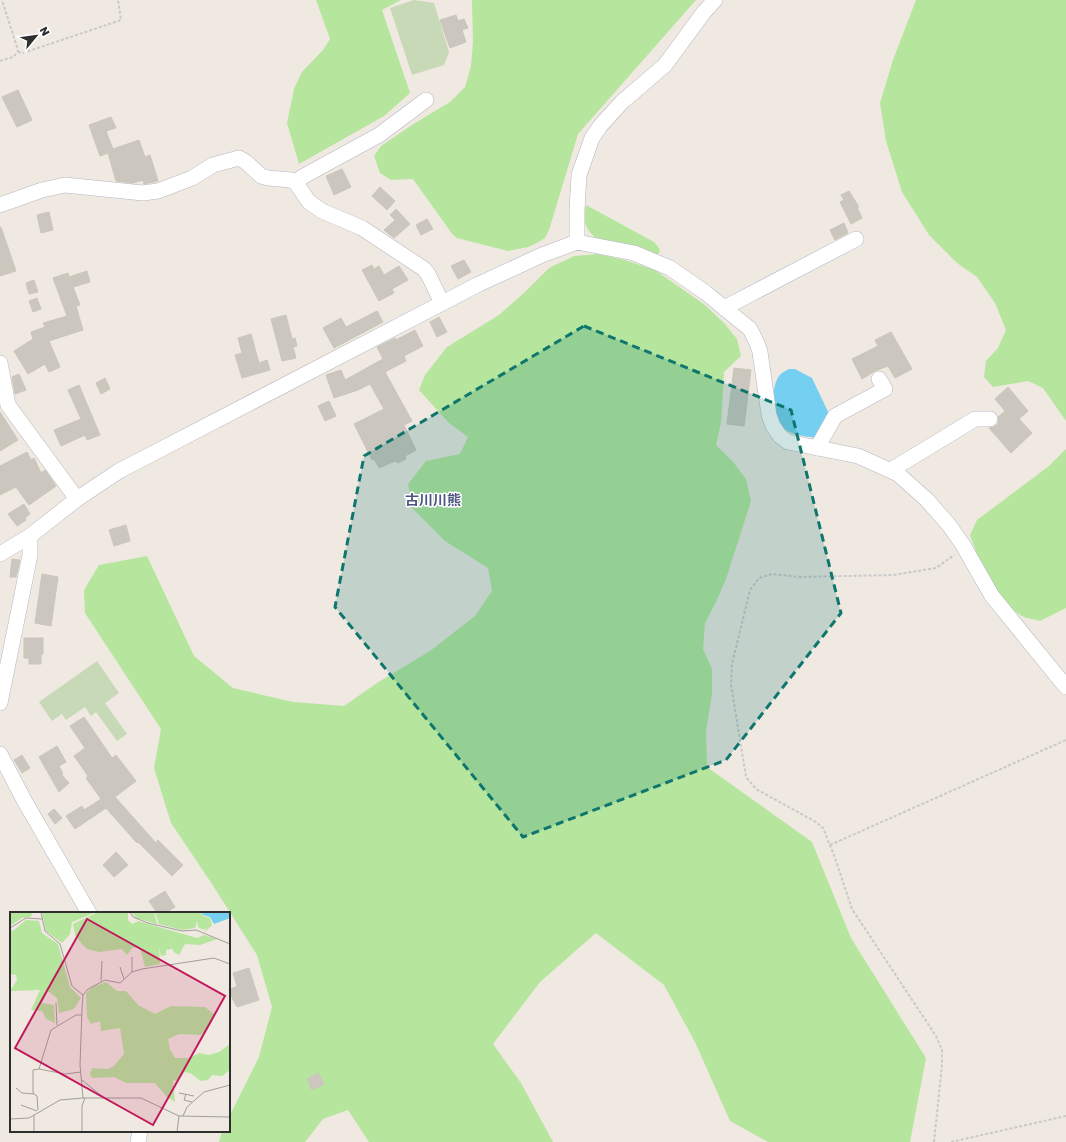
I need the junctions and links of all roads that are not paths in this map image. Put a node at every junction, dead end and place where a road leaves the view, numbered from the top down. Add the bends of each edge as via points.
1 (716, 0) edge
2 (426, 100) dead end
3 (296, 183) junction
4 (0, 205) edge
5 (856, 239) dead end
6 (577, 242) junction
7 (442, 303) junction
8 (724, 308) junction
9 (0, 363) edge
10 (879, 379) dead end
11 (990, 419) dead end
12 (817, 448) junction
13 (890, 470) junction
14 (77, 499) junction
15 (30, 536) junction
16 (0, 554) edge
17 (1066, 687) edge
18 (0, 703) edge
19 (0, 754) edge
20 (87, 912) edge
21 (140, 1132) edge
22 (138, 1142) edge

1 - 6 street via 665,65 622,102 592,138 580,175
2 - 3 street via 379,134 302,177
3 - 4 street via 261,176 239,158 213,165 192,178 158,191 143,193 65,185
3 - 7 street via 310,202 322,211 362,228 424,269
5 - 8 street
6 - 7 street via 542,255
6 - 8 street via 634,253 659,263 670,268
7 - 14 street via 119,471
8 - 12 street via 750,329 758,343 773,426 788,442
9 - 14 street via 8,404
10 - 12 street via 885,389 835,416
11 - 13 street via 975,419
12 - 13 street via 858,456
13 - 17 street via 928,500 949,525 992,596
14 - 15 street
15 - 16 street
15 - 18 street via 30,555
19 - 20 street
21 - 22 street

